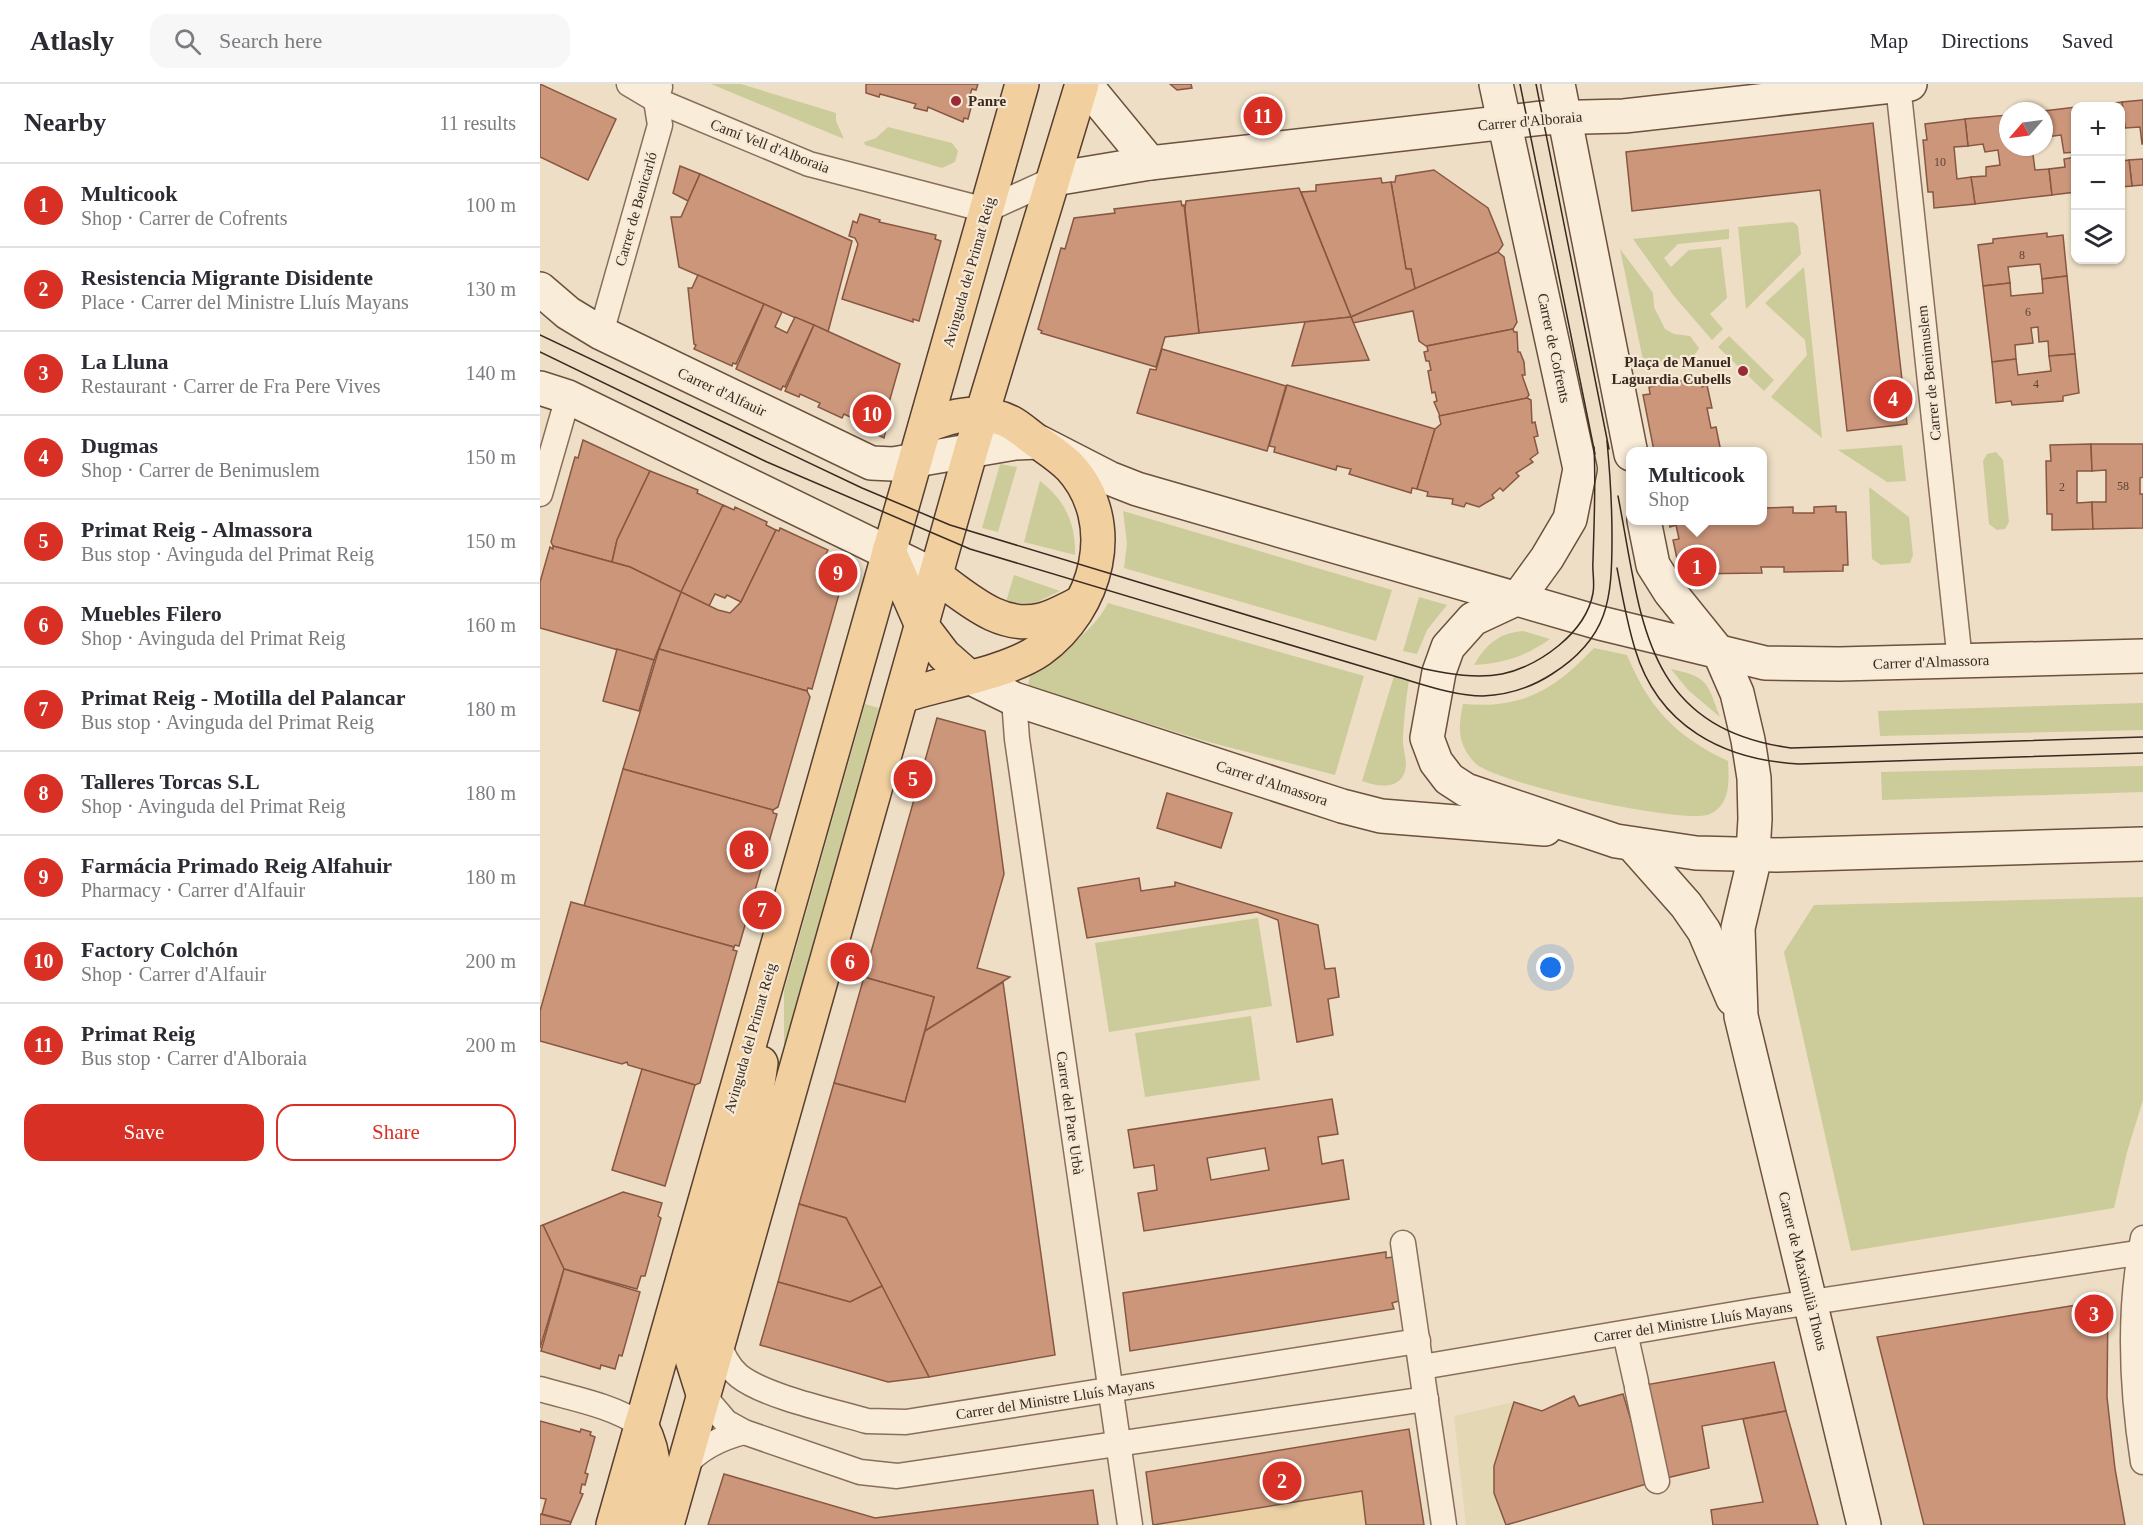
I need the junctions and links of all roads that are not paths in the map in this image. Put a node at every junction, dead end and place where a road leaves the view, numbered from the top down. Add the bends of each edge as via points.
1 (629, 84) edge
2 (1022, 84) edge
3 (1083, 84) edge
4 (1496, 84) edge
5 (1558, 84) edge
6 (1904, 85) edge
7 (658, 92) edge
8 (1563, 116) junction
9 (1505, 122) junction
10 (1150, 163) junction
11 (1054, 179) junction
12 (986, 210) junction
13 (540, 289) edge
14 (602, 333) junction
15 (554, 392) edge
16 (982, 414) junction
17 (925, 427) junction
18 (1039, 442) junction
19 (1630, 447) edge
20 (971, 450) junction
21 (915, 460) junction
22 (540, 494) edge
23 (1645, 525) edge
24 (889, 551) junction
25 (936, 576) junction
26 (1518, 598) junction
27 (1081, 603) junction
28 (922, 626) junction
29 (1719, 654) junction
30 (2143, 656) edge
31 (1960, 661) junction
32 (969, 677) junction
33 (902, 696) junction
34 (1014, 699) junction
35 (1589, 832) junction
36 (1632, 844) junction
37 (2143, 844) edge
38 (1752, 855) junction
39 (763, 993) junction
40 (1741, 1016) junction
41 (1403, 1243) dead end
42 (2142, 1248) edge
43 (1811, 1304) junction
44 (1625, 1333) junction
45 (718, 1341) junction
46 (1418, 1341) junction
47 (1422, 1368) junction
48 (540, 1389) edge
49 (1110, 1390) junction
50 (704, 1395) junction
51 (1426, 1399) junction
52 (641, 1425) junction
53 (744, 1432) junction
54 (1119, 1444) junction
55 (2143, 1462) edge
56 (684, 1466) junction
57 (1657, 1481) dead end
58 (613, 1525) edge
59 (642, 1525) edge
60 (667, 1525) edge
61 (1130, 1525) edge
62 (1444, 1525) edge
63 (1864, 1525) edge

1 - 7 street, Camí Vell d'Alboraia
2 - 12 main road, Avinguda del Primat Reig
3 - 10 main road
3 - 11 main road
4 - 9 main road, Carrer de Cofrents
5 - 8 main road
6 - 8 main road, Carrer d'Alboraia via 1624,116
6 - 31 street, Carrer de Benimuslem
7 - 12 street, Camí Vell d'Alboraia via 809,164
7 - 14 street, Carrer de Benicarló via 660,125
8 - 9 main road, Carrer d'Alboraia
8 - 19 main road
9 - 10 main road, Carrer d'Alboraia
9 - 26 main road, Carrer de Cofrents via 1580,469 1570,519
10 - 11 main road, Carrer d'Alboraia
11 - 12 street
11 - 16 main road
12 - 17 main road, Avinguda del Primat Reig
13 - 14 main road, Carrer d'Alfauir via 568,313
14 - 21 main road, Carrer d'Alfauir via 872,463
15 - 22 street
15 - 24 main road
16 - 17 main road via 953,415
16 - 18 main road via 1011,422
16 - 20 main road
17 - 21 main road, Avinguda del Primat Reig
18 - 20 main road
18 - 26 main road, Carrer d'Almassora via 1137,489
18 - 27 main road via 1071,469 1096,518 1095,570
20 - 21 main road
20 - 25 main road
21 - 24 main road, Avinguda del Primat Reig
23 - 29 main road via 1653,565
24 - 25 main road
24 - 28 main road
24 - 39 main road, Avinguda del Primat Reig
25 - 27 main road via 990,614 1020,622 1041,620
25 - 28 main road
26 - 29 main road, Carrer d'Almassora via 1600,624
26 - 35 main road, Carrer d'Almassora via 1473,619 1448,647 1439,672 1427,738 1436,762 1449,780 1466,790
27 - 32 main road via 1068,625 1038,651
28 - 32 main road via 944,655
28 - 33 main road
29 - 31 main road, Carrer d'Almassora via 1765,663
29 - 38 main road via 1737,693 1754,778
30 - 31 main road, Carrer d'Almassora
32 - 33 main road
32 - 34 main road, Carrer d'Almassora
33 - 45 main road
34 - 35 main road, Carrer d'Almassora via 1381,816
34 - 49 street, Carrer del Pare Urbà
35 - 36 main road, Carrer d'Almassora
36 - 38 main road, Carrer d'Almassora via 1696,853
36 - 40 main road, Carrer de Maximilià Thous via 1686,905 1704,932
37 - 38 main road, Carrer d'Almassora
38 - 40 main road, Carrer de Maximilià Thous via 1738,928
39 - 50 main road via 762,1061 751,1132 691,1340 692,1359
39 - 52 main road, Avinguda del Primat Reig
40 - 43 main road, Carrer de Maximilià Thous
41 - 46 street
42 - 43 street, Carrer del Ministre Lluís Mayans
42 - 55 street via 2135,1366
43 - 44 street, Carrer del Ministre Lluís Mayans
43 - 63 main road, Carrer de Maximilià Thous
44 - 47 street, Carrer del Ministre Lluís Mayans
44 - 57 street
45 - 49 street, Carrer del Ministre Lluís Mayans via 724,1360 738,1376 754,1385 867,1421 906,1422
45 - 50 main road
46 - 47 street
46 - 49 street, Carrer del Ministre Lluís Mayans
47 - 51 street
48 - 52 street via 608,1408
49 - 54 street, Carrer del Pare Urbà
50 - 53 street via 726,1422
50 - 56 main road
51 - 54 street
51 - 62 street
52 - 58 main road, Avinguda del Primat Reig
52 - 59 main road via 652,1445 655,1462
53 - 54 street via 878,1475 928,1473
53 - 56 street via 707,1446
54 - 61 street, Carrer del Pare Urbà
56 - 60 main road

